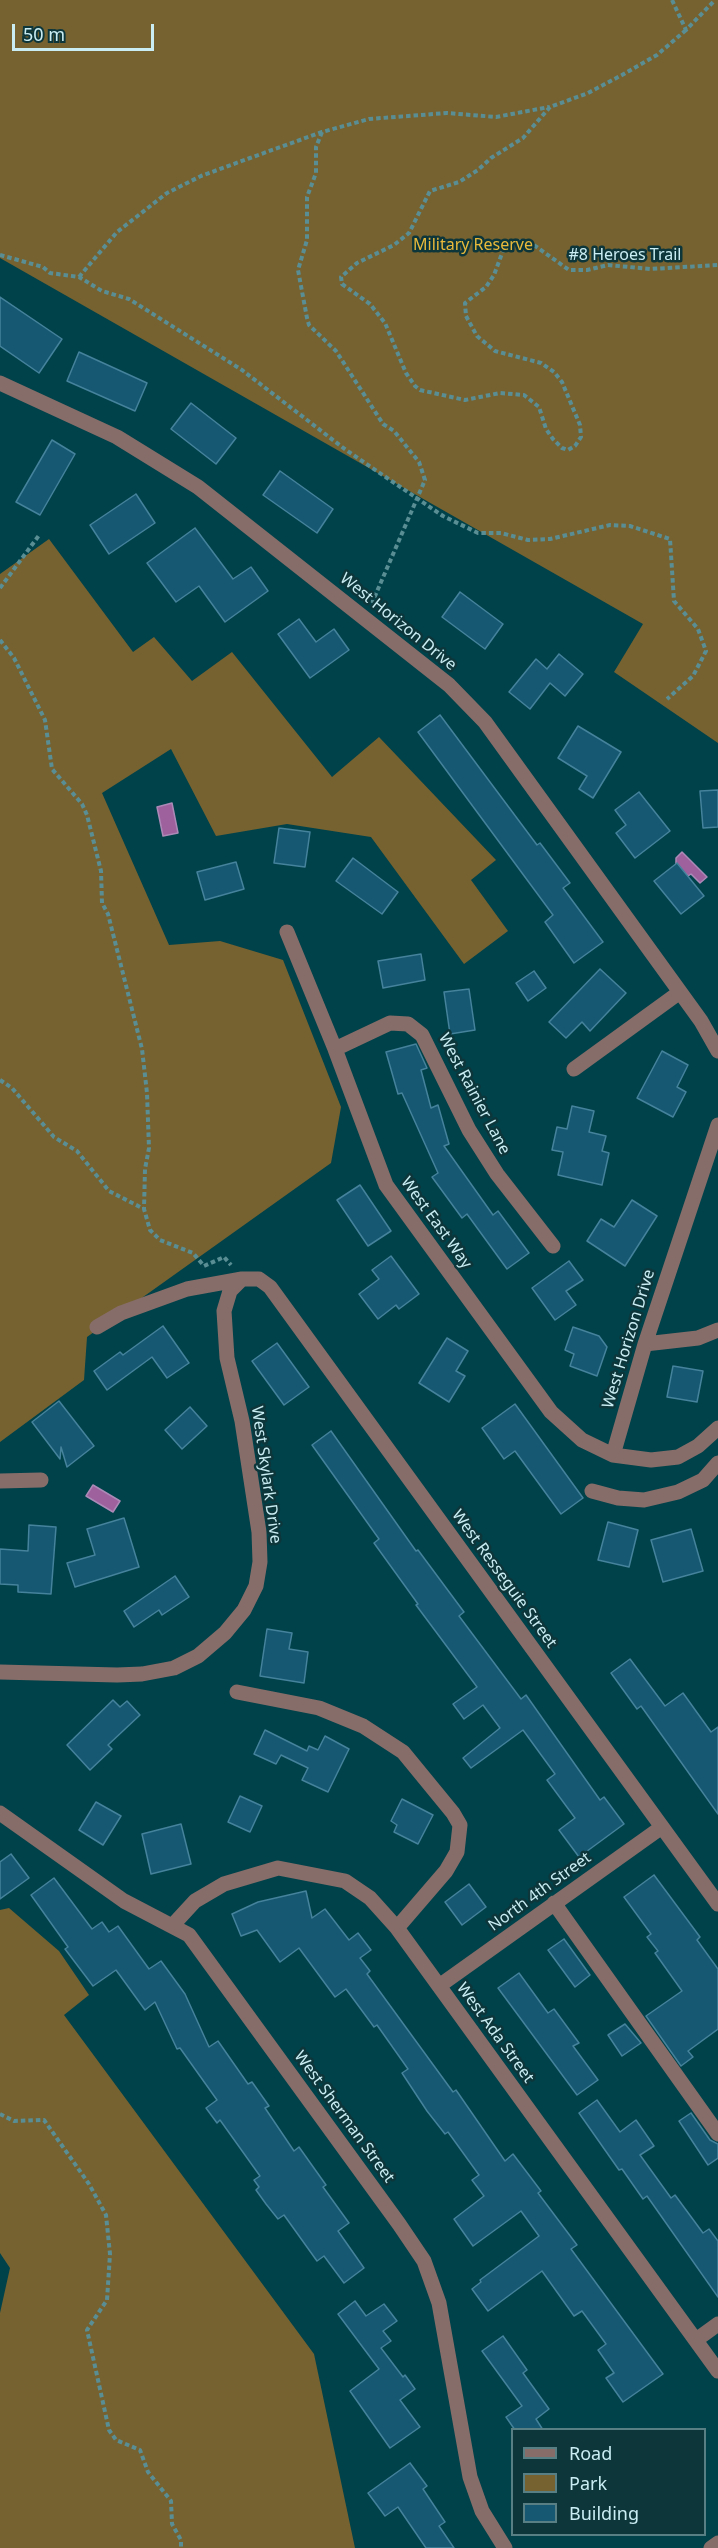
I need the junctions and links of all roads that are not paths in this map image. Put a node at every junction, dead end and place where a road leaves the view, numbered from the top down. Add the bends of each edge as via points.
1 (0, 383) edge
2 (287, 932) dead end
3 (680, 992) junction
4 (335, 1049) junction
5 (718, 1051) edge
6 (574, 1069) dead end
7 (718, 1125) edge
8 (553, 1246) dead end
9 (242, 1279) junction
10 (97, 1327) dead end
11 (718, 1330) edge
12 (645, 1344) junction
13 (718, 1428) edge
14 (613, 1455) junction
15 (718, 1463) edge
16 (41, 1480) dead end
17 (0, 1481) edge
18 (592, 1491) dead end
19 (0, 1672) edge
20 (237, 1692) dead end
21 (0, 1813) edge
22 (662, 1827) junction
23 (554, 1903) junction
24 (718, 1904) edge
25 (172, 1926) junction
26 (397, 1928) junction
27 (439, 1986) junction
28 (718, 2134) edge
29 (718, 2324) edge
30 (696, 2340) junction
31 (718, 2371) edge
32 (718, 2543) edge
33 (504, 2548) edge
34 (711, 2548) edge

1 - 3 street, West Horizon Drive via 117,437 198,487 449,685 485,722
2 - 4 street, West East Way
3 - 5 street, West Horizon Drive
3 - 6 street
4 - 8 street, West Rainier Lane via 390,1023 408,1024 422,1035 469,1130 497,1174
4 - 14 street, West East Way via 386,1185 551,1412 582,1440
7 - 12 street, West Horizon Drive
9 - 10 street via 187,1289 121,1313
9 - 19 street, West Skylark Drive via 230,1291 224,1311 227,1358 242,1421 259,1532 256,1586 244,1610 225,1634 198,1656 174,1668 142,1674
9 - 22 street, West Resseguie Street via 259,1278 270,1287
11 - 12 street via 698,1338
12 - 14 street, West Horizon Drive
13 - 14 street via 699,1446 678,1457 651,1460
15 - 18 street via 703,1480 678,1492 645,1500
16 - 17 street
20 - 26 street via 319,1708 363,1726 403,1752 453,1813 460,1825 457,1852 446,1871
21 - 25 street, West Sherman Street via 123,1901
22 - 23 street, North 4th Street
22 - 24 street, West Resseguie Street
23 - 27 street, North 4th Street
23 - 28 street
25 - 26 street, West Ada Street via 195,1901 224,1884 278,1868 345,1881 370,1898
25 - 33 street, West Sherman Street via 189,1935 424,2261 439,2303 470,2477 482,2511
26 - 27 street, West Ada Street
27 - 30 street, West Ada Street
29 - 30 street
30 - 31 street, West Ada Street
32 - 34 street

